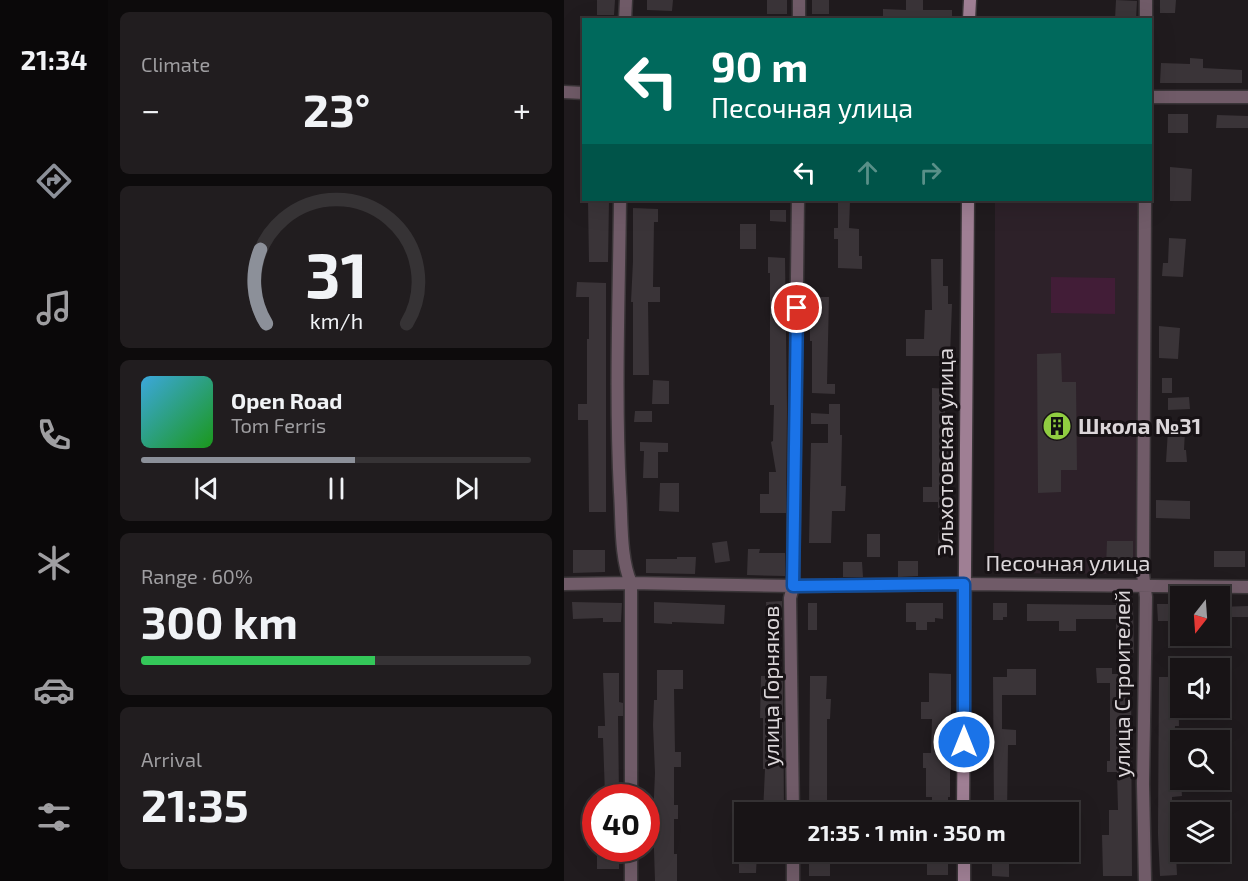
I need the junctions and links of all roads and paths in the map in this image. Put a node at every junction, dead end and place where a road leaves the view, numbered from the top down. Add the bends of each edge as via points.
1 (626, 0) edge
2 (799, 0) edge
3 (970, 0) edge
4 (1146, 0) edge
5 (625, 18) edge
6 (799, 18) edge
7 (969, 18) edge
8 (1146, 18) edge
9 (564, 92) edge
10 (582, 93) edge
11 (1152, 97) edge
12 (1248, 97) edge
13 (620, 201) edge
14 (798, 201) edge
15 (968, 201) edge
16 (1145, 201) edge
17 (631, 583) junction
18 (564, 584) edge
19 (964, 584) junction
20 (1144, 585) junction
21 (793, 586) junction
22 (1248, 587) edge
23 (631, 784) edge
24 (793, 802) edge
25 (963, 802) edge
26 (631, 862) edge
27 (793, 862) edge
28 (963, 862) edge
29 (631, 881) edge
30 (793, 881) edge
31 (964, 881) edge
32 (1145, 881) edge

1 - 5 street
2 - 6 street
3 - 7 street
4 - 8 street
9 - 10 street
11 - 12 street
13 - 17 street via 616,425 623,533
14 - 21 street, улица Горняков
15 - 19 street, Эльхотовская улица
16 - 20 street, улица Строителей
17 - 18 street, Песочная улица
17 - 21 street, Песочная улица
17 - 23 street
19 - 20 street, Песочная улица
19 - 21 street, Песочная улица
19 - 25 street, Эльхотовская улица
20 - 22 street, Песочная улица
20 - 32 street, улица Строителей
21 - 24 street, улица Горняков
26 - 29 street
27 - 30 street
28 - 31 street

